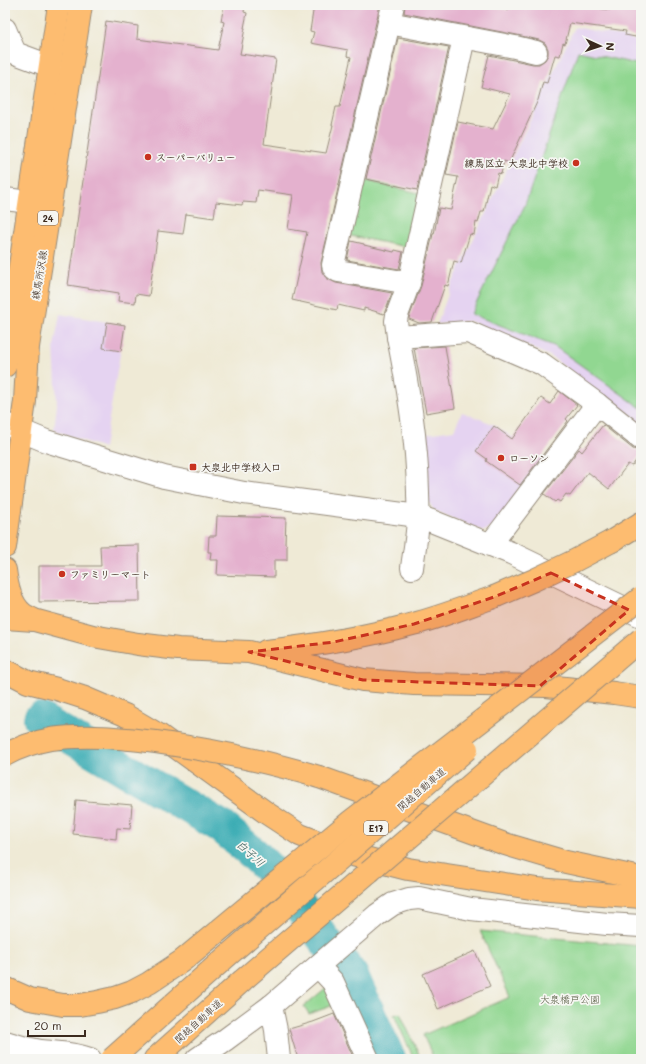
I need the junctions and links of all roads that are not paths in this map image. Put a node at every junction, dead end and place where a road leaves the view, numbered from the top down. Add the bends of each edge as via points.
1 (58, 5) edge
2 (81, 5) edge
3 (391, 14) edge
4 (5, 29) edge
5 (464, 38) junction
6 (536, 52) dead end
7 (50, 66) junction
8 (5, 199) edge
9 (29, 202) junction
10 (409, 283) junction
11 (398, 337) junction
12 (5, 366) edge
13 (597, 404) junction
14 (13, 428) edge
15 (641, 439) edge
16 (418, 516) junction
17 (641, 523) edge
18 (490, 545) junction
19 (5, 547) edge
20 (412, 568) dead end
21 (5, 570) edge
22 (641, 599) edge
23 (641, 616) edge
24 (5, 618) edge
25 (34, 620) junction
26 (641, 639) edge
27 (249, 652) junction
28 (5, 670) edge
29 (28, 682) junction
30 (5, 684) edge
31 (641, 697) edge
32 (5, 755) edge
33 (641, 878) edge
34 (641, 897) edge
35 (641, 926) edge
36 (321, 963) junction
37 (5, 988) edge
38 (271, 1006) junction
39 (5, 1042) edge
40 (85, 1058) edge
41 (5, 1059) edge
42 (112, 1059) edge
43 (156, 1059) edge
44 (197, 1059) edge
45 (278, 1059) edge
46 (368, 1059) edge

1 - 7 main road, 練馬所沢線 / 24
2 - 14 main road, 練馬所沢線 / 24 via 28,347 25,401
3 - 5 street
3 - 10 street via 333,264 338,271
4 - 7 street via 15,54
5 - 6 street
5 - 10 street
7 - 9 main road, 練馬所沢線 / 24
8 - 9 street
9 - 12 main road, 練馬所沢線 / 24
10 - 11 street via 397,315
11 - 13 street via 468,332 542,364
11 - 16 street via 415,440
13 - 15 street
13 - 18 street
14 - 16 street via 79,452 164,477 244,493
14 - 19 main road, 練馬所沢線 / 24
16 - 18 street
16 - 20 street
17 - 27 main road, bridge via 574,561 456,611 414,624 334,642
18 - 23 street
21 - 25 main road via 14,604 22,613
22 - 37 main road, bridge via 351,821 182,961 149,984 115,998 80,1005 63,1005 30,999
22 - 42 main road, 関越自動車道 / E17, bridge via 226,957
24 - 25 main road
25 - 27 main road via 93,636 138,644 178,649
26 - 43 main road, 関越自動車道, bridge via 249,975
27 - 31 main road via 363,680 414,684 546,686
28 - 29 main road
29 - 30 main road
29 - 34 main road via 57,688 125,715 159,734 268,814 300,834 349,854 408,870 538,889
32 - 33 main road, bridge via 26,745 51,739 79,737 117,738 210,751 319,777 505,844 566,862
35 - 36 street via 471,909 419,898 410,899 393,904
36 - 38 street
36 - 46 street via 333,982
38 - 44 street
38 - 45 street
39 - 40 street
39 - 41 street

